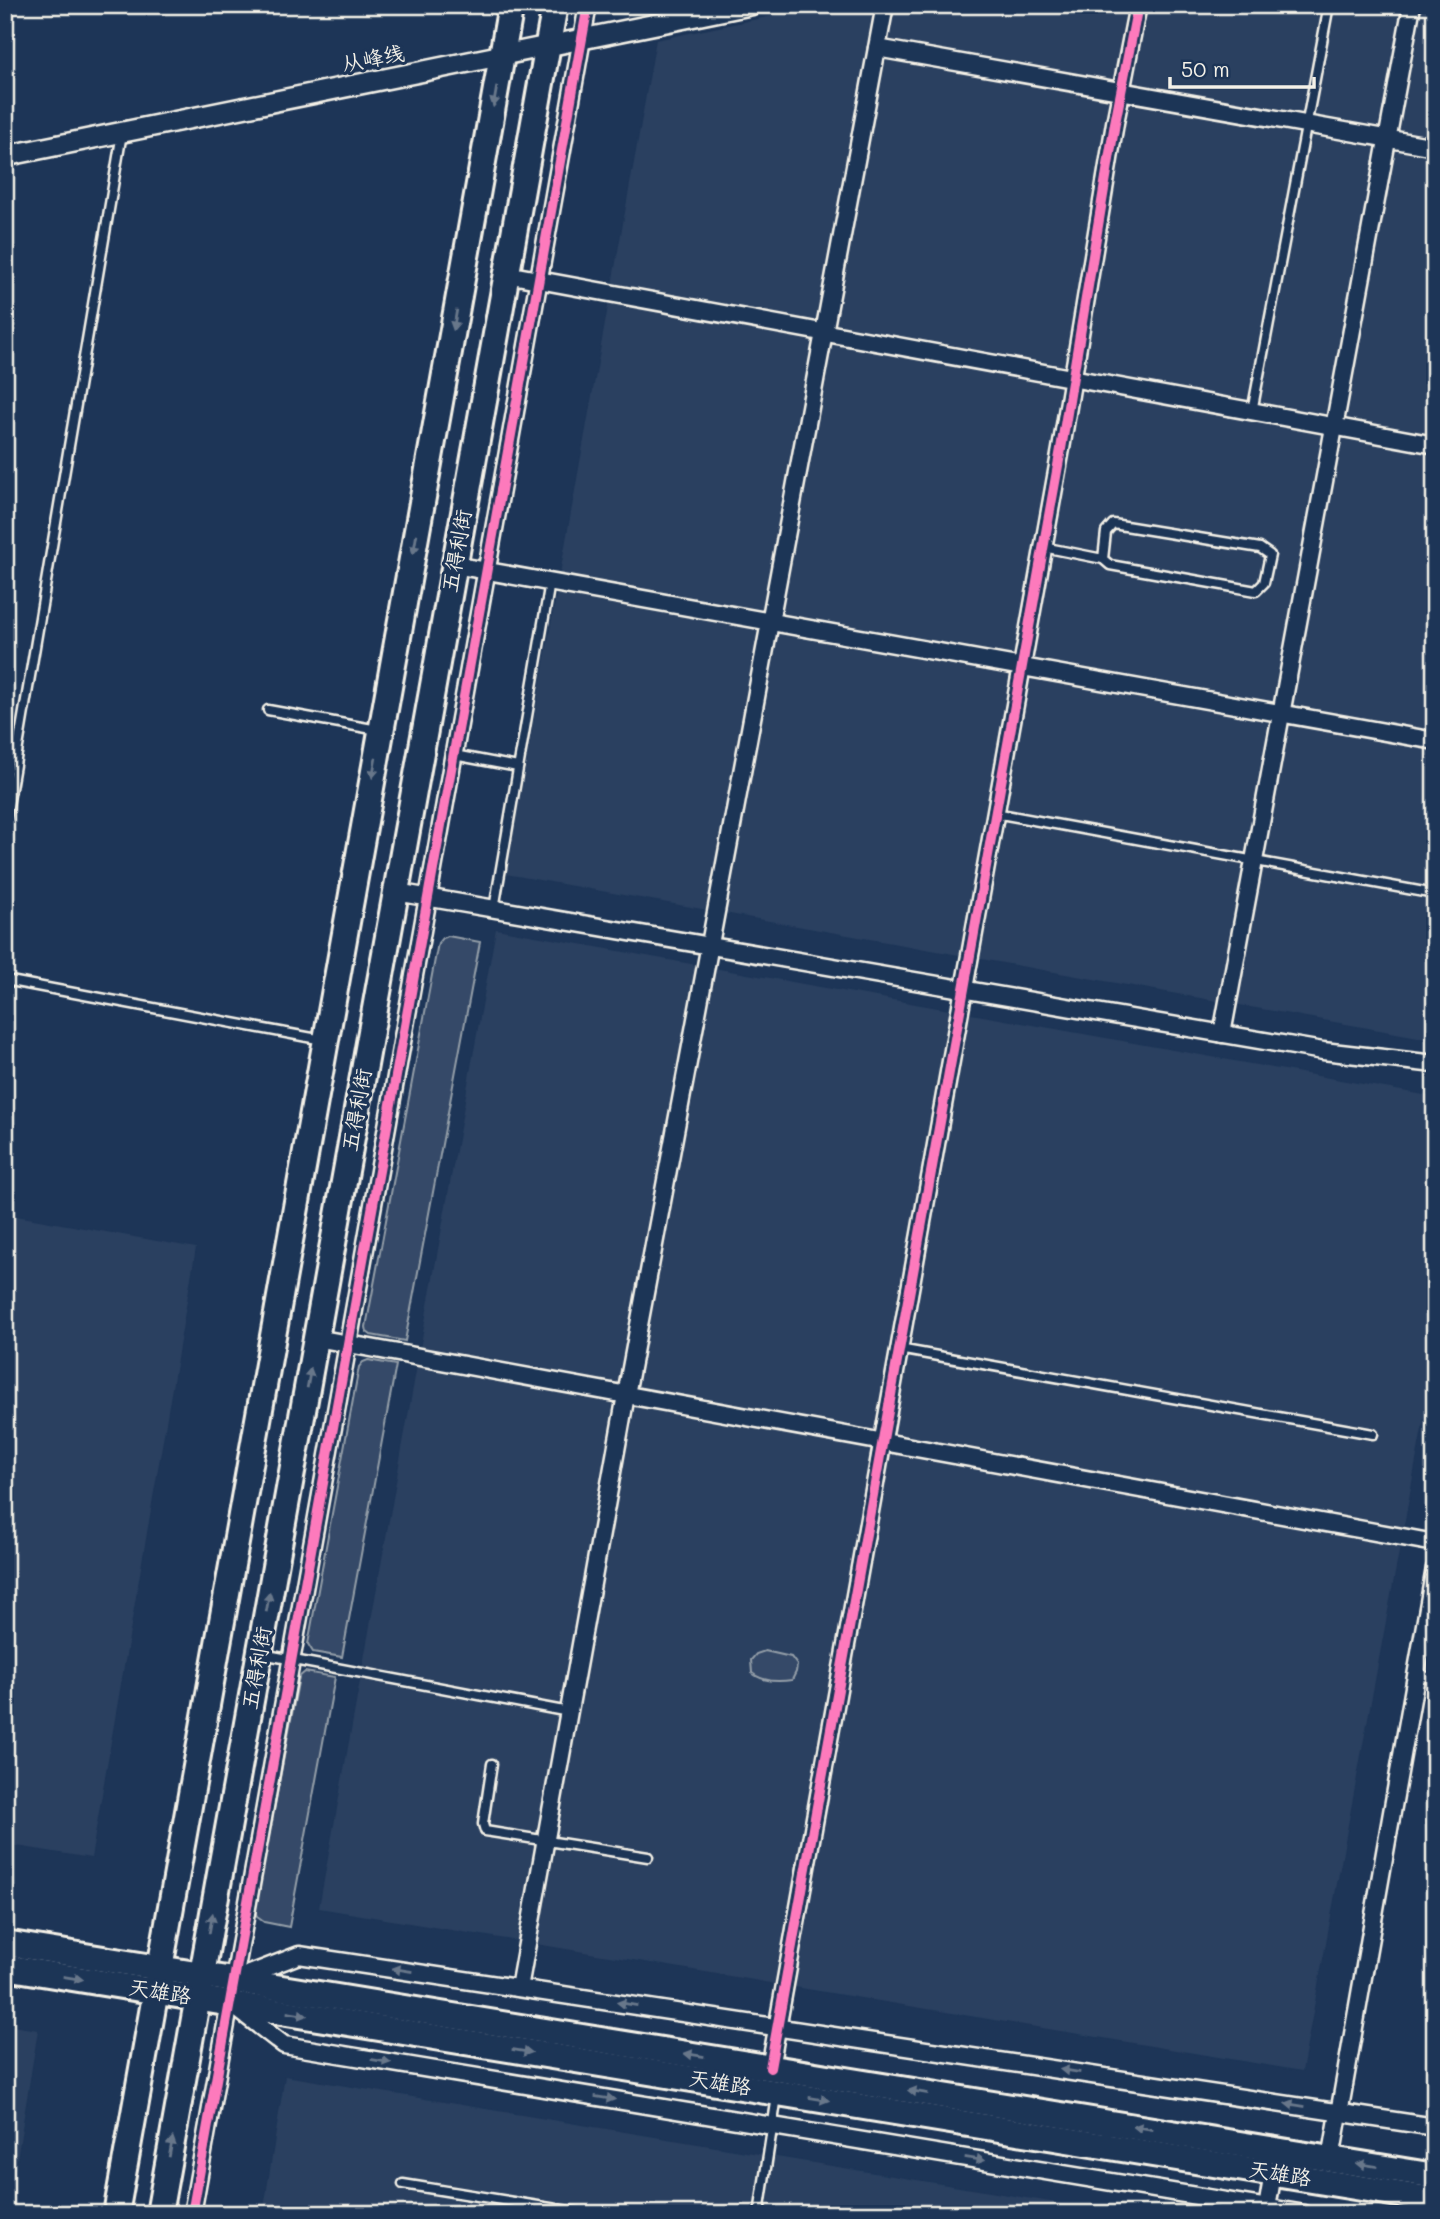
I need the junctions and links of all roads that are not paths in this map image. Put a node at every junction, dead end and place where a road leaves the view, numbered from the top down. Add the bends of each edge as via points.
1 (512, 5) edge
2 (555, 5) edge
3 (588, 5) edge
4 (750, 5) edge
5 (885, 5) edge
6 (1138, 5) edge
7 (1329, 5) edge
8 (1412, 5) edge
9 (582, 41) junction
10 (547, 48) junction
11 (877, 48) junction
12 (502, 57) junction
13 (1121, 91) junction
14 (1307, 124) junction
15 (122, 133) junction
16 (1388, 139) junction
17 (1435, 147) edge
18 (5, 156) edge
19 (506, 274) junction
20 (539, 280) junction
21 (824, 333) junction
22 (1072, 379) junction
23 (1252, 412) junction
24 (1334, 427) junction
25 (1435, 445) edge
26 (1043, 547) junction
27 (1103, 559) junction
28 (454, 565) junction
29 (487, 571) junction
30 (550, 582) junction
31 (770, 622) junction
32 (1021, 667) junction
33 (268, 710) dead end
34 (1281, 714) junction
35 (381, 730) junction
36 (1435, 741) edge
37 (454, 755) junction
38 (518, 767) junction
39 (995, 813) junction
40 (5, 824) edge
41 (1254, 860) junction
42 (396, 892) junction
43 (1435, 894) edge
44 (428, 898) junction
45 (494, 909) junction
46 (710, 946) junction
47 (5, 979) edge
48 (964, 989) junction
49 (1222, 1034) junction
50 (326, 1041) junction
51 (1435, 1064) edge
52 (316, 1338) junction
53 (348, 1344) junction
54 (899, 1349) junction
55 (626, 1395) junction
56 (1373, 1434) dead end
57 (883, 1442) junction
58 (1435, 1543) edge
59 (1435, 1568) edge
60 (1433, 1594) edge
61 (259, 1654) junction
62 (292, 1660) junction
63 (1416, 1675) junction
64 (1435, 1678) edge
65 (569, 1712) junction
66 (492, 1764) dead end
67 (545, 1841) junction
68 (648, 1857) dead end
69 (5, 1943) edge
70 (5, 1966) edge
71 (157, 1980) junction
72 (199, 1987) junction
73 (519, 1988) junction
74 (232, 1992) junction
75 (778, 2027) junction
76 (770, 2068) junction
77 (778, 2092) junction
78 (1339, 2111) junction
79 (773, 2126) junction
80 (1435, 2127) edge
81 (1331, 2159) junction
82 (1273, 2173) junction
83 (1435, 2176) edge
84 (403, 2184) dead end
85 (1435, 2200) edge
86 (1266, 2211) edge
87 (116, 2214) edge
88 (159, 2214) edge
89 (192, 2214) edge
90 (588, 2214) edge
91 (758, 2214) edge
92 (1305, 2214) edge

1 - 12 main road, 五得利街
2 - 10 main road, 五得利街
3 - 9 street
4 - 9 street, 从峰线
5 - 11 street
6 - 13 street
7 - 14 lane
8 - 16 street
9 - 10 street, 从峰线
9 - 20 street
10 - 12 street, 从峰线
10 - 19 main road, 五得利街
11 - 13 street
11 - 21 street
12 - 15 street, 从峰线
12 -> 35 main road, 五得利街
13 - 14 street
13 - 22 street
14 - 16 street
14 - 23 lane
15 - 18 street, 从峰线
15 - 40 lane
16 - 17 street
16 - 24 street
19 - 20 street
19 - 28 main road, 五得利街
20 - 21 street
20 - 29 street
21 - 22 street
21 - 31 street
22 - 23 street
22 - 26 street
23 - 24 street
24 - 25 street
24 - 34 street
26 - 27 lane
26 - 32 street
27 - 27 lane via 1106,532 1113,524 1260,548 1270,555 1264,583 1256,591 1110,565
28 - 29 street
28 - 42 main road, 五得利街
29 - 30 street
29 - 37 street
30 - 31 street
30 - 38 lane
31 - 32 street
31 - 46 street
32 - 34 street
32 - 39 street
33 - 35 lane
34 - 36 street
34 - 41 street
35 -> 50 main road, 五得利街
37 - 38 lane
37 - 44 street
38 - 45 lane
39 - 41 lane
39 - 48 street
41 - 43 lane
41 - 49 street
42 - 44 street
42 - 52 main road, 五得利街
44 - 45 street
44 - 53 street
45 - 46 street
46 - 48 street
46 - 55 street
47 - 50 lane
48 - 49 street
48 - 54 street
49 - 51 street
50 - 71 main road, 五得利街
52 - 53 street
61 -> 52 main road, 五得利街
53 - 55 street
53 - 62 street
54 - 56 lane
54 - 57 street
55 - 57 street
55 - 65 street
57 - 58 street
57 - 75 street
59 - 60 street
60 - 63 street
61 - 62 lane
72 -> 61 main road, 五得利街
62 - 65 lane
62 - 74 street
63 - 64 lane
63 - 78 street
65 - 67 street
66 - 67 lane via 485,1831
67 - 68 lane
67 - 73 street
69 - 71 main road, 天雄路
70 -> 71 main road, 天雄路
71 - 72 main road, 天雄路
71 - 87 main road, 五得利街
72 - 74 main road, 天雄路
88 -> 72 main road, 五得利街
73 -> 74 street via 299,1955
75 -> 73 street
76 -> 74 main road, 天雄路
74 -> 77 main road, 天雄路
74 -> 79 street via 284,2045
74 - 89 street
75 - 76 street
78 -> 75 street
81 -> 76 main road, 天雄路
77 - 79 lane
77 -> 82 main road, 天雄路
78 - 80 street
78 - 81 street
79 -> 86 street
79 - 91 lane
83 -> 81 main road, 天雄路
82 - 85 main road, 天雄路
82 - 86 street
84 - 90 lane
86 - 92 street

